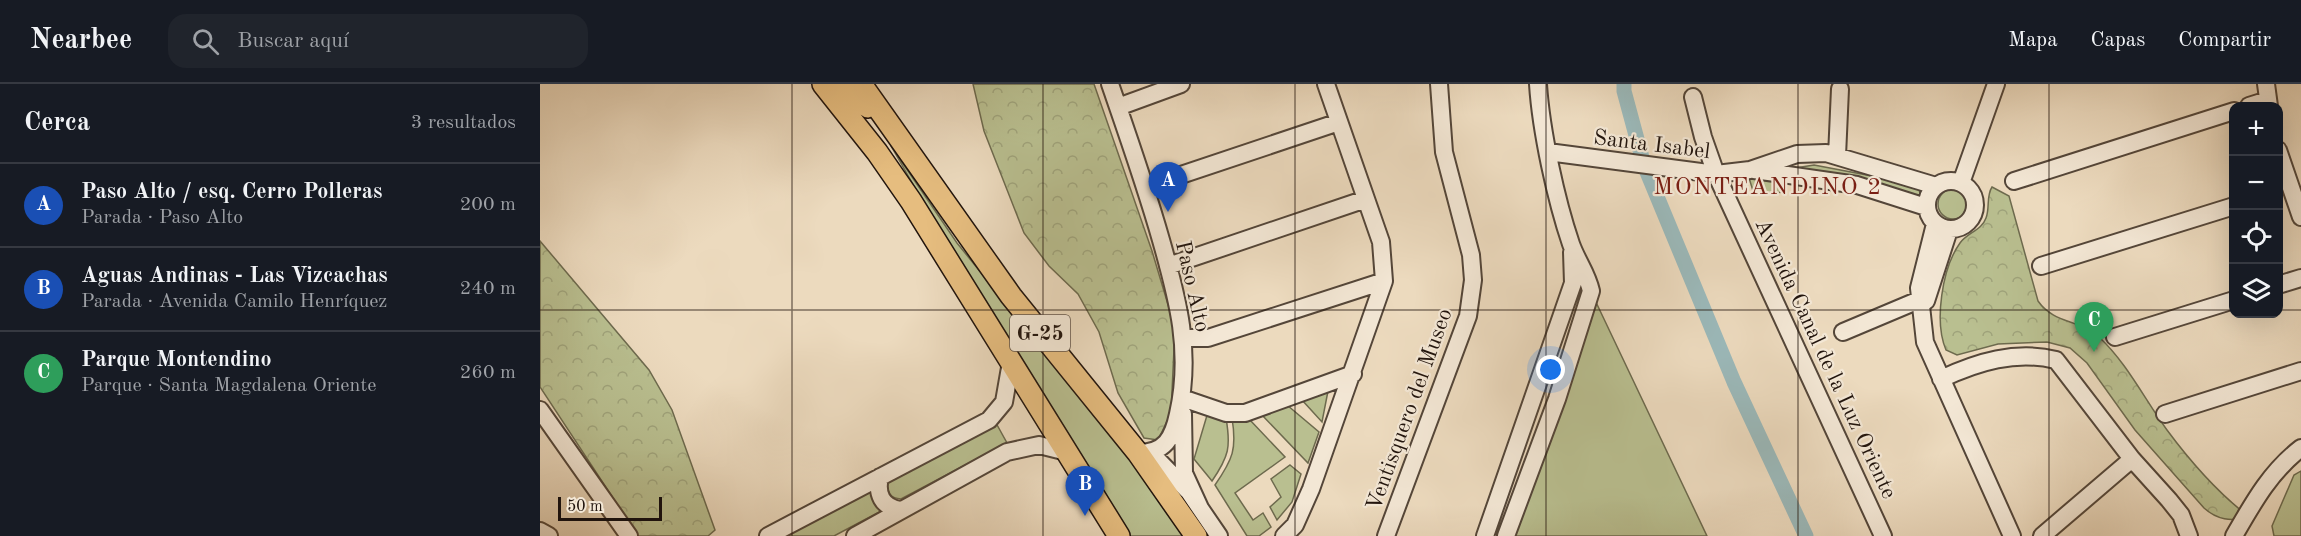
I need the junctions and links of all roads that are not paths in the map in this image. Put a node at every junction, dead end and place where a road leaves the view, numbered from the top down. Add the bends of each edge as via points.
1 (813, 84) edge
2 (823, 84) edge
3 (843, 84) edge
4 (861, 84) edge
5 (1110, 84) edge
6 (1181, 84) edge
7 (1326, 84) edge
8 (1439, 84) edge
9 (1538, 84) edge
10 (1996, 84) edge
11 (1840, 89) dead end
12 (1693, 97) dead end
13 (1118, 107) junction
14 (843, 109) junction
15 (2229, 113) edge
16 (1340, 122) junction
17 (889, 124) junction
18 (1548, 152) junction
19 (1837, 156) junction
20 (2279, 156) edge
21 (1750, 170) junction
22 (1716, 174) junction
23 (2014, 181) dead end
24 (1961, 183) junction
25 (1936, 186) junction
26 (1145, 187) junction
27 (2284, 190) edge
28 (1366, 200) junction
29 (1926, 207) junction
30 (2229, 208) edge
31 (2301, 217) edge
32 (1942, 227) junction
33 (1571, 246) junction
34 (1168, 266) junction
35 (2041, 266) dead end
36 (2301, 278) edge
37 (1384, 281) junction
38 (2283, 283) edge
39 (2229, 302) edge
40 (1920, 305) junction
41 (1843, 332) dead end
42 (2115, 337) dead end
43 (1185, 338) junction
44 (1011, 362) junction
45 (2301, 371) edge
46 (1353, 374) junction
47 (1941, 379) junction
48 (1182, 398) junction
49 (540, 410) edge
50 (2166, 414) dead end
51 (545, 429) edge
52 (2301, 448) edge
53 (1067, 452) junction
54 (1144, 453) junction
55 (2132, 459) junction
56 (880, 477) junction
57 (1200, 508) junction
58 (900, 510) junction
59 (540, 531) edge
60 (549, 536) edge
61 (628, 536) edge
62 (768, 536) edge
63 (855, 536) edge
64 (1119, 536) edge
65 (1196, 536) edge
66 (1219, 536) edge
67 (1284, 536) edge
68 (1386, 536) edge
69 (1485, 536) edge
70 (1506, 536) edge
71 (1883, 536) edge
72 (2012, 536) edge
73 (2042, 536) edge
74 (2189, 536) edge
75 (2234, 536) edge

1 - 14 street
2 - 14 main road, G-25
3 - 17 main road
4 - 17 main road, G-25
5 - 13 street, Paso Alto
6 - 13 street
7 - 16 street
8 - 68 street, Ventisquero del Museo via 1444,152 1471,255 1472,296
9 - 18 street
10 - 24 street
11 - 19 street
12 - 22 street, Avenida Canal de la Luz Oriente
13 - 26 street, Paso Alto
14 - 44 main road, G-25 via 894,177
15 - 23 street
16 - 26 street
16 - 28 street
17 - 54 main road, G-25 via 1011,296
18 - 22 street, Santa Isabel
18 - 33 street
19 - 21 street via 1797,154
19 - 25 street
20 - 27 street
21 - 22 street, Santa Isabel
21 - 29 street via 1857,185
22 - 71 street, Avenida Canal de la Luz Oriente
24 - 25 street via 1944,182
24 - 32 street via 1974,197 1973,216 1959,228
25 - 29 street via 1928,195
26 - 34 street, Paso Alto
27 - 31 street
28 - 34 street
28 - 37 street via 1381,242
29 - 32 street via 1929,217
30 - 35 street
32 - 40 street via 1919,288
33 - 69 street via 1574,283
33 - 70 street via 1591,291 1557,399
34 - 43 street, Paso Alto
36 - 38 street
37 - 43 street via 1208,338
37 - 46 street
39 - 42 street
40 - 41 street
40 - 47 street via 1925,342
43 - 48 street, Paso Alto
44 - 53 main road, G-25
44 - 56 street via 1006,395 996,415
45 - 50 street
46 - 48 street via 1245,414 1226,413
46 - 67 street via 1302,513
47 - 55 street via 1996,358 2056,360
47 - 72 street
48 - 54 street, Paso Alto via 1169,442
48 - 57 street, Paso Alto via 1184,473
49 - 51 street
51 - 61 street
52 - 75 street via 2261,489
53 - 58 street via 1039,445 1018,448
53 - 64 main road, G-25
54 - 57 street via 1189,492
54 - 65 main road, G-25
55 - 73 street
55 - 74 street via 2181,515
56 - 58 street via 877,488 881,500 891,509
56 - 62 street
57 - 66 street
58 - 63 street
59 - 60 street

